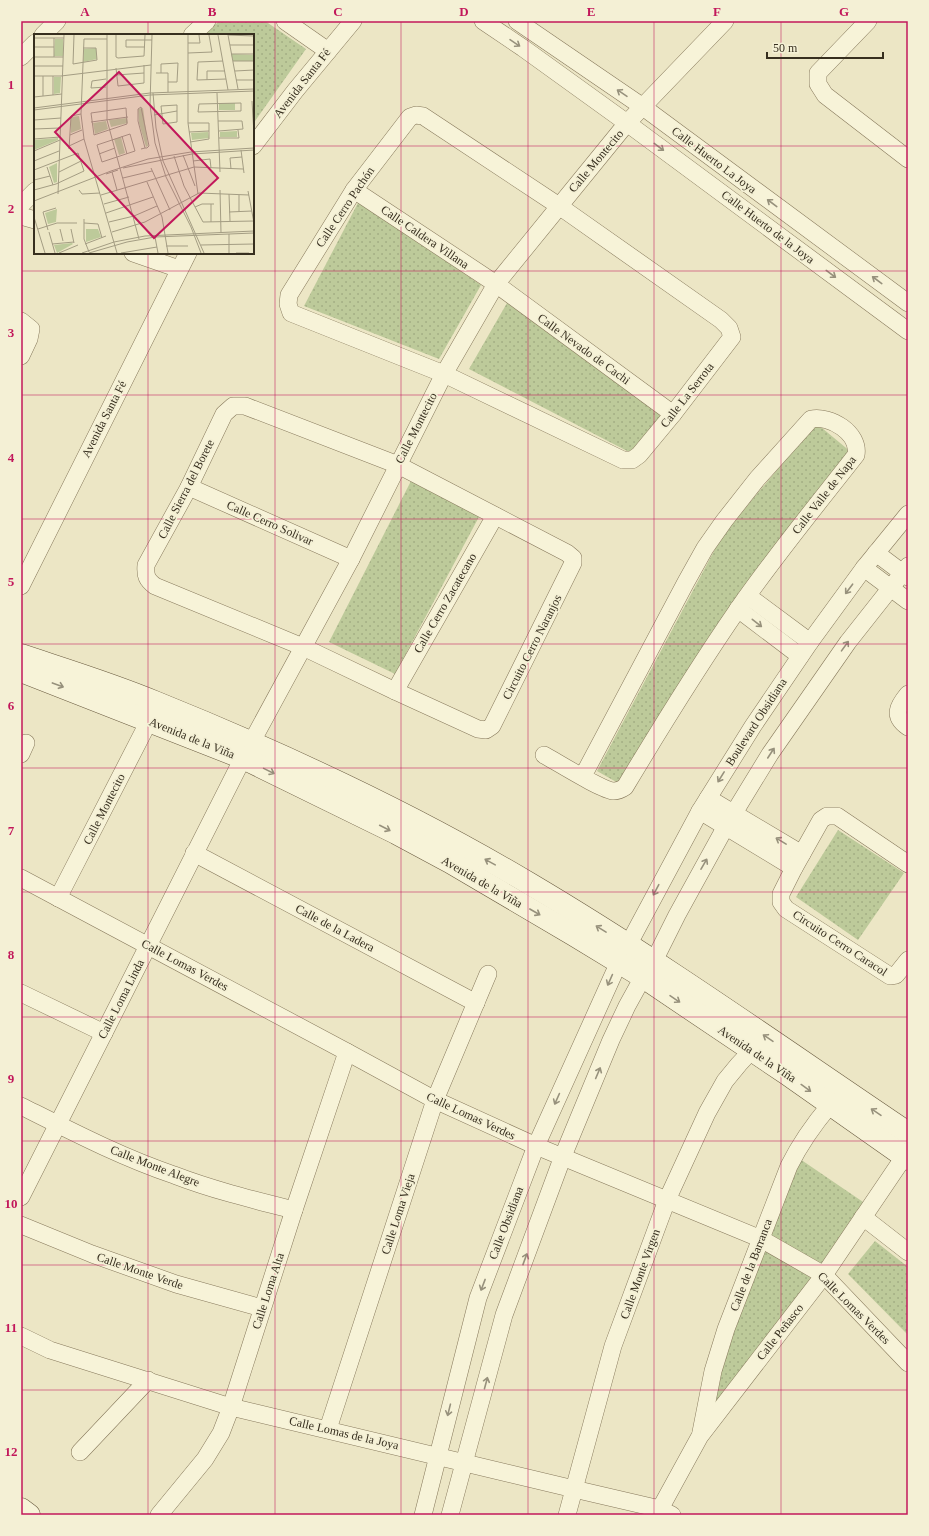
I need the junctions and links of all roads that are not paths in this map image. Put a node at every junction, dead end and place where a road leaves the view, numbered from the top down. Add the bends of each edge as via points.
1 (57, 21) edge
2 (207, 21) edge
3 (285, 21) edge
4 (353, 21) edge
5 (483, 21) edge
6 (517, 21) edge
7 (725, 21) edge
8 (868, 21) edge
9 (44, 34) edge
10 (193, 34) edge
11 (34, 44) edge
12 (328, 51) junction
13 (21, 57) edge
14 (643, 107) junction
15 (627, 123) junction
16 (254, 145) edge
17 (908, 159) edge
18 (354, 190) junction
19 (34, 192) edge
20 (21, 205) edge
21 (559, 206) junction
22 (21, 216) edge
23 (34, 220) edge
24 (136, 254) edge
25 (187, 254) edge
26 (180, 268) junction
27 (496, 284) junction
28 (908, 304) edge
29 (21, 321) edge
30 (908, 331) edge
31 (21, 356) edge
32 (444, 374) junction
33 (673, 414) junction
34 (398, 465) junction
35 (190, 487) junction
36 (908, 514) edge
37 (495, 516) junction
38 (876, 553) junction
39 (352, 559) junction
40 (864, 568) junction
41 (906, 572) edge
42 (21, 586) edge
43 (890, 588) junction
44 (908, 601) edge
45 (743, 602) junction
46 (810, 642) junction
47 (303, 647) junction
48 (21, 654) edge
49 (800, 656) junction
50 (21, 671) edge
51 (395, 691) junction
52 (908, 694) edge
53 (149, 721) junction
54 (908, 727) edge
55 (247, 751) junction
56 (544, 755) dead end
57 (583, 776) junction
58 (704, 804) junction
59 (730, 819) junction
60 (194, 853) junction
61 (798, 861) junction
62 (908, 864) edge
63 (21, 878) edge
64 (58, 898) junction
65 (148, 945) junction
66 (623, 954) junction
67 (908, 960) edge
68 (648, 969) junction
69 (488, 974) dead end
70 (21, 993) edge
71 (476, 1003) junction
72 (104, 1033) junction
73 (752, 1050) junction
74 (347, 1052) junction
75 (435, 1100) junction
76 (830, 1105) junction
77 (21, 1106) edge
78 (58, 1125) junction
79 (908, 1134) edge
80 (536, 1146) junction
81 (907, 1155) edge
82 (563, 1156) junction
83 (21, 1197) edge
84 (667, 1200) junction
85 (294, 1210) junction
86 (863, 1218) junction
87 (21, 1225) edge
88 (761, 1238) junction
89 (908, 1252) edge
90 (824, 1275) junction
91 (262, 1308) junction
92 (21, 1336) edge
93 (908, 1363) edge
94 (148, 1380) junction
95 (232, 1407) junction
96 (328, 1429) junction
97 (700, 1436) junction
98 (80, 1452) dead end
99 (438, 1456) junction
100 (465, 1462) junction
101 (574, 1489) junction
102 (21, 1509) edge
103 (666, 1512) edge
104 (29, 1515) edge
105 (159, 1515) edge
106 (423, 1515) edge
107 (450, 1515) edge
108 (567, 1515) edge

1 - 9 street
2 - 10 street
3 - 12 street
4 - 12 street, Avenida Santa Fé
5 -> 15 street
14 -> 6 street, Calle Huerto La Joya
7 - 14 street, Calle Montecito
8 - 17 street via 818,73 818,84 825,95
11 - 13 street
12 - 16 street, Avenida Santa Fé
14 - 15 street, Calle Montecito
28 -> 14 street, Calle Huerto La Joya
15 - 21 street, Calle Montecito
15 -> 30 street, Calle Huerto de la Joya
18 - 21 street, Calle Cerro Pachón via 410,117 416,115 423,116
18 - 27 street, Calle Caldera Villana
18 - 32 street, Calle Cerro Pachón via 289,295 291,313
19 - 20 street
21 - 27 street, Calle Montecito
21 - 33 street, Calle La Serrota via 729,328 732,337
22 - 23 street
24 - 26 street
25 - 26 street, Avenida Santa Fé
26 - 42 street, Avenida Santa Fé
27 - 32 street, Calle Montecito
27 - 33 street, Calle Nevado de Cachi
29 - 31 street via 31,329
32 - 33 street, Calle La Serrota via 623,460 632,460 639,455
32 - 34 street, Calle Montecito
34 - 35 street, Calle Sierra del Borete via 245,406 233,406 224,414
34 - 37 street, Circuito Cerro Naranjos
34 - 39 street, Calle Montecito
35 - 39 street, Calle Cerro Solivar
35 - 47 street, Calle Sierra del Borete via 146,565 145,574 148,580 155,586
36 - 38 street, Boulevard Obsidiana
37 - 51 street, Calle Cerro Zacatecano
37 - 51 street, Circuito Cerro Naranjos via 567,553 573,558 573,564 492,726 486,730 478,729
38 - 40 street, Boulevard Obsidiana
38 - 41 street
39 - 47 street, Calle Montecito
40 - 43 street
40 -> 46 street, Boulevard Obsidiana
41 - 43 street
43 - 44 street
59 -> 43 street via 808,698
45 - 46 street
45 -> 49 street
45 - 57 street, Calle Valle de Napa via 625,787 613,791
45 - 57 street, Calle Valle de Napa via 856,455 854,440 838,424 816,418 806,422 724,521 686,582
46 - 49 street, Boulevard Obsidiana
47 - 51 street, Circuito Cerro Naranjos
47 - 55 street, Calle Montecito
48 - 55 street, Avenida de la Viña via 153,701
49 -> 58 street, Boulevard Obsidiana via 752,726
50 -> 53 street, Avenida de la Viña
52 - 54 street via 901,703 898,714
53 - 55 street, Avenida de la Viña
53 - 64 street, Calle Montecito
55 - 60 street, Calle Loma Linda
55 - 66 street, Avenida de la Viña via 370,820
56 - 57 street, Calle Valle de Napa
58 - 59 street
58 -> 66 street, Boulevard Obsidiana
59 - 61 street
68 -> 59 street
60 - 65 street, Calle Loma Linda
60 - 71 street, Calle de la Ladera
61 - 62 street, Circuito Cerro Caracol via 821,820 827,816 837,816
61 - 67 street, Circuito Cerro Caracol via 781,894 786,909 890,976 896,975
63 - 64 street, Calle Lomas Verdes
64 - 65 street, Calle Lomas Verdes
65 - 72 street, Calle Loma Linda
65 - 74 street, Calle Lomas Verdes
66 - 68 street, Avenida de la Viña
66 -> 80 street, Calle Obsidiana
68 -> 73 street, Avenida de la Viña
79 -> 68 street, Avenida de la Viña
82 -> 68 street via 611,1040
69 - 71 street, Calle Loma Vieja
70 - 72 street
71 - 75 street, Calle Loma Vieja
72 - 78 street, Calle Loma Linda
73 -> 76 street, Avenida de la Viña
73 - 84 street, Calle Monte Virgen via 739,1064 707,1113
74 - 75 street, Calle Lomas Verdes
74 - 85 street, Calle Loma Alta
75 - 80 street, Calle Lomas Verdes
75 - 96 street, Calle Loma Vieja
76 - 81 street, Avenida de la Viña
76 - 88 street, Calle de la Barranca via 813,1125 792,1160
77 - 78 street, Calle Monte Alegre
78 - 83 street, Calle Loma Linda
78 - 85 street, Calle Monte Alegre via 115,1152 173,1175 233,1195
80 - 82 street, Calle Lomas Verdes
80 -> 99 street, Calle Obsidiana via 478,1298
81 - 86 street, Calle Peñasco
82 - 84 street, Calle Lomas Verdes
100 -> 82 street via 504,1315
84 - 88 street, Calle Lomas Verdes
84 - 101 street, Calle Monte Virgen via 613,1346
85 - 91 street, Calle Loma Alta
86 - 89 street
86 - 90 street, Calle Peñasco
87 - 91 street, Calle Monte Verde via 176,1284
88 - 90 street, Calle Lomas Verdes
88 - 97 street, Calle de la Barranca via 726,1329 713,1371
90 - 93 street, Calle Lomas Verdes
90 - 97 street, Calle Peñasco
91 - 95 street, Calle Loma Alta
92 - 94 street, Calle Lomas de la Joya via 50,1350
94 - 95 street, Calle Lomas de la Joya
94 - 98 street
95 - 96 street, Calle Lomas de la Joya
95 - 105 street, Calle Loma Alta via 221,1433 205,1458
96 - 99 street, Calle Lomas de la Joya
97 - 103 street, Calle Peñasco
99 - 100 street, Calle Lomas de la Joya
99 - 106 street, Calle Obsidiana
100 - 101 street, Calle Lomas de la Joya
100 - 107 street
101 - 103 street, Calle Lomas de la Joya
101 - 108 street, Calle Monte Virgen
102 - 104 street

